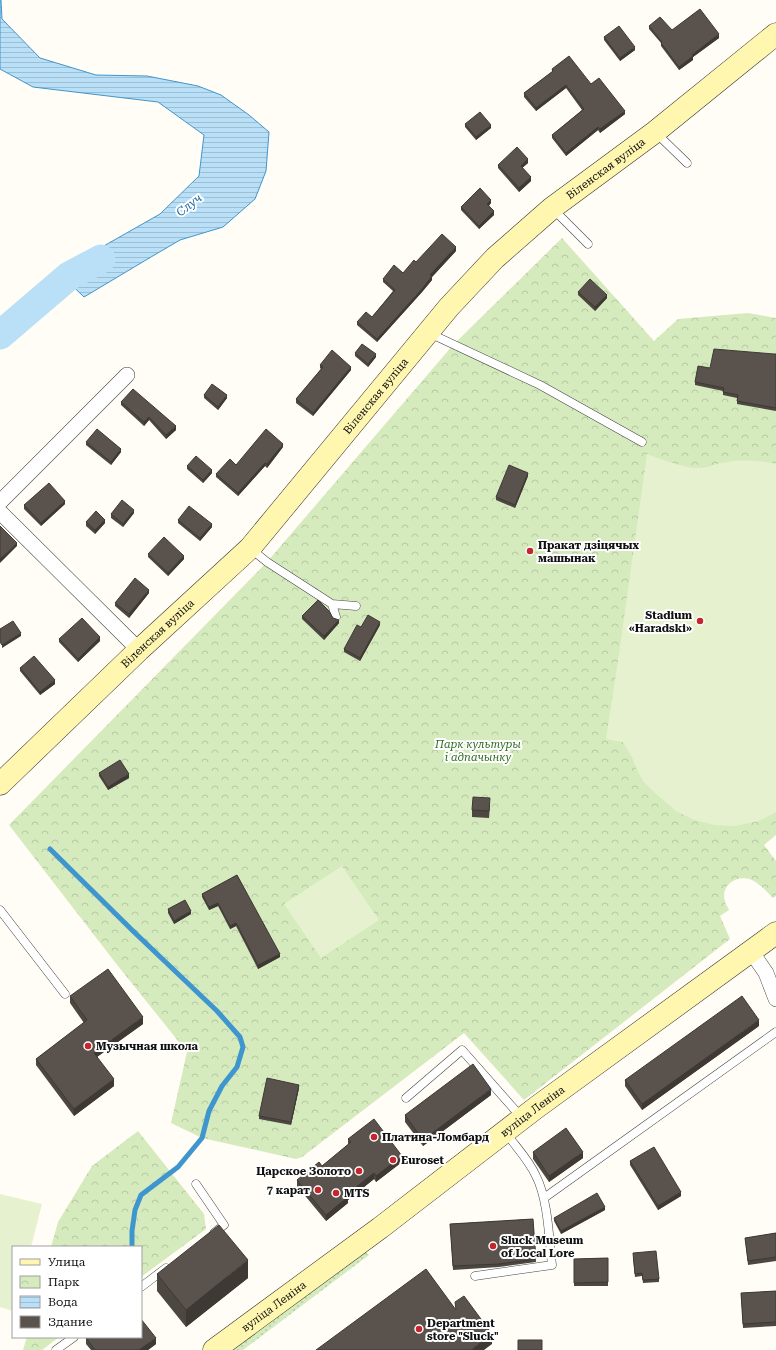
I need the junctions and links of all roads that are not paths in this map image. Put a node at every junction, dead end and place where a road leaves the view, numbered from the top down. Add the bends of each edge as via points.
1 (776, 34) edge
2 (654, 132) junction
3 (687, 163) dead end
4 (552, 208) junction
5 (588, 244) dead end
6 (428, 333) junction
7 (126, 375) dead end
8 (642, 442) dead end
9 (0, 502) edge
10 (0, 512) edge
11 (250, 548) junction
12 (332, 604) junction
13 (356, 606) dead end
14 (336, 617) edge
15 (139, 650) junction
16 (0, 784) edge
17 (0, 910) edge
18 (776, 933) edge
19 (751, 951) junction
20 (66, 994) dead end
21 (776, 999) edge
22 (776, 1032) edge
23 (406, 1098) dead end
24 (522, 1119) junction
25 (505, 1132) junction
26 (196, 1184) dead end
27 (544, 1198) junction
28 (206, 1238) edge
29 (171, 1265) edge
30 (475, 1276) dead end
31 (142, 1286) edge
32 (73, 1338) edge
33 (56, 1350) edge
34 (214, 1350) edge

1 - 2 main road, Віленская вуліца
2 - 3 lane
2 - 4 main road, Віленская вуліца
4 - 5 lane
4 - 6 main road, Віленская вуліца via 495,258
6 - 8 lane via 540,385
6 - 11 main road, Віленская вуліца
7 - 9 street
10 - 15 street
11 - 12 lane
11 - 15 main road, Віленская вуліца
12 - 13 lane
12 - 14 lane
15 - 16 main road, Віленская вуліца
17 - 20 lane
18 - 19 main road, вуліца Леніна
19 - 21 street via 766,973
19 - 24 main road, вуліца Леніна
22 - 27 lane
23 - 24 lane via 462,1050
24 - 25 main road, вуліца Леніна
25 - 27 lane via 537,1176
25 - 34 main road, вуліца Леніна
26 - 28 lane via 224,1225
27 - 30 lane via 552,1265
29 - 31 lane
32 - 33 lane

